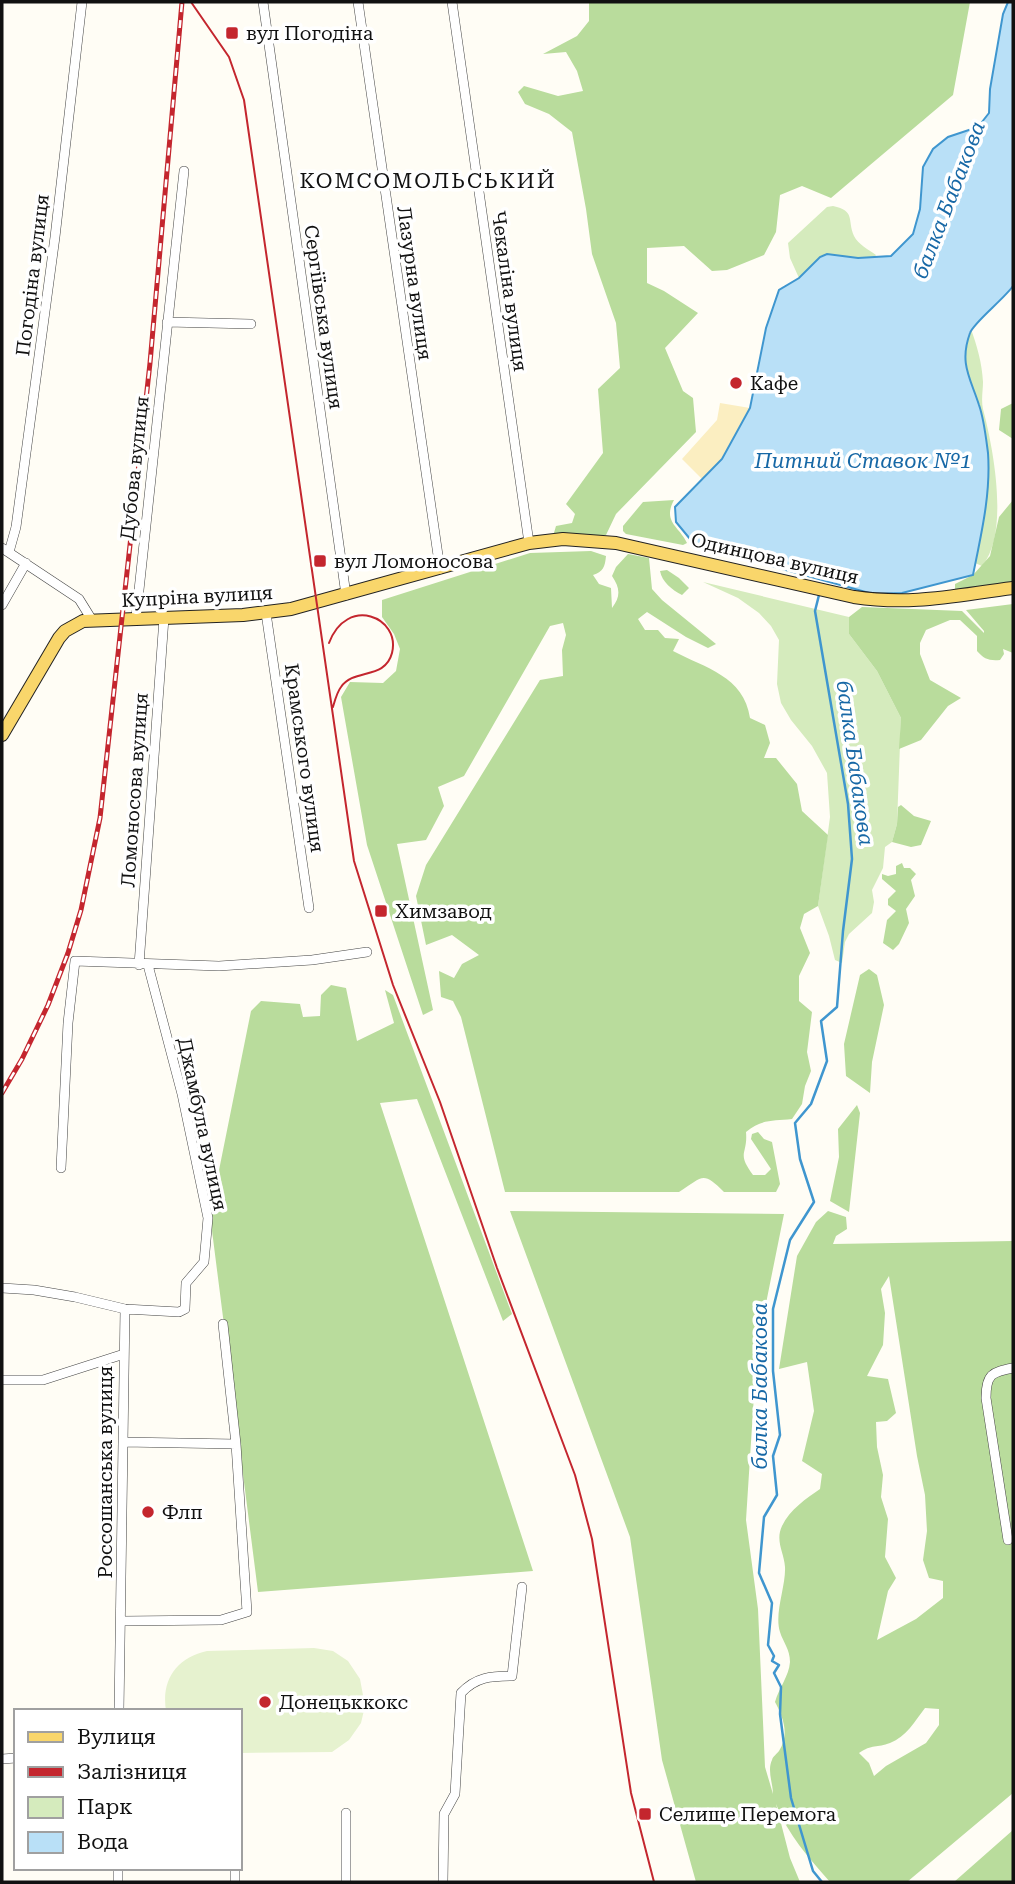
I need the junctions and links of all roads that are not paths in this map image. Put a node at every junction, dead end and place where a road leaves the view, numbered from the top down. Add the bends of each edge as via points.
1 (82, 2) edge
2 (263, 2) edge
3 (358, 2) edge
4 (452, 2) edge
5 (184, 171) dead end
6 (167, 322) junction
7 (251, 324) dead end
8 (529, 543) junction
9 (5, 550) edge
10 (26, 563) junction
11 (440, 569) junction
12 (1013, 588) edge
13 (346, 595) junction
14 (2, 605) edge
15 (266, 613) junction
16 (136, 618) junction
17 (164, 618) junction
18 (92, 620) junction
19 (2, 735) edge
20 (309, 908) dead end
21 (368, 952) dead end
22 (143, 965) junction
23 (61, 1168) dead end
24 (2, 1288) edge
25 (125, 1310) junction
26 (223, 1324) dead end
27 (124, 1354) junction
28 (1013, 1368) edge
29 (2, 1380) edge
30 (123, 1441) junction
31 (236, 1444) junction
32 (1008, 1540) dead end
33 (522, 1587) dead end
34 (122, 1621) junction
35 (119, 1709) edge
36 (346, 1813) dead end
37 (346, 1882) edge
38 (443, 1882) edge

1 - 9 street, Погодіна вулиця via 16,527
2 - 13 street, Сергіївська вулиця
3 - 11 street, Лазурна вулиця
4 - 8 street, Чекаліна вулиця
5 - 6 street, Дубова вулиця
6 - 7 street
6 - 16 street, Дубова вулиця
8 - 11 main road, Купріна вулиця
8 - 12 main road, Одинцова вулиця via 563,539 616,543 891,602
9 - 10 street
10 - 14 street
10 - 18 street via 79,599
11 - 13 main road, Купріна вулиця
13 - 15 main road, Купріна вулиця
15 - 17 main road, Купріна вулиця
15 - 20 street, Крамського вулиця
16 - 17 main road, Купріна вулиця
16 - 18 main road, Купріна вулиця
17 - 22 street, Ломоносова вулиця
18 - 19 main road, Купріна вулиця via 74,625 59,638
21 - 22 street via 219,966
22 - 23 street via 75,961
22 - 25 street, Джамбула вулиця via 182,1094 208,1218 204,1262 187,1283 185,1309
24 - 25 street via 75,1297
25 - 27 street, Россошанська вулиця
26 - 31 street
27 - 29 street via 43,1380
27 - 30 street, Россошанська вулиця
28 - 32 street via 995,1371 986,1386
30 - 31 street
30 - 34 street, Россошанська вулиця
31 - 34 street via 247,1612 221,1620
33 - 38 street via 512,1676 484,1676 461,1693 455,1794 443,1814
34 - 35 street, Россошанська вулиця
36 - 37 street

